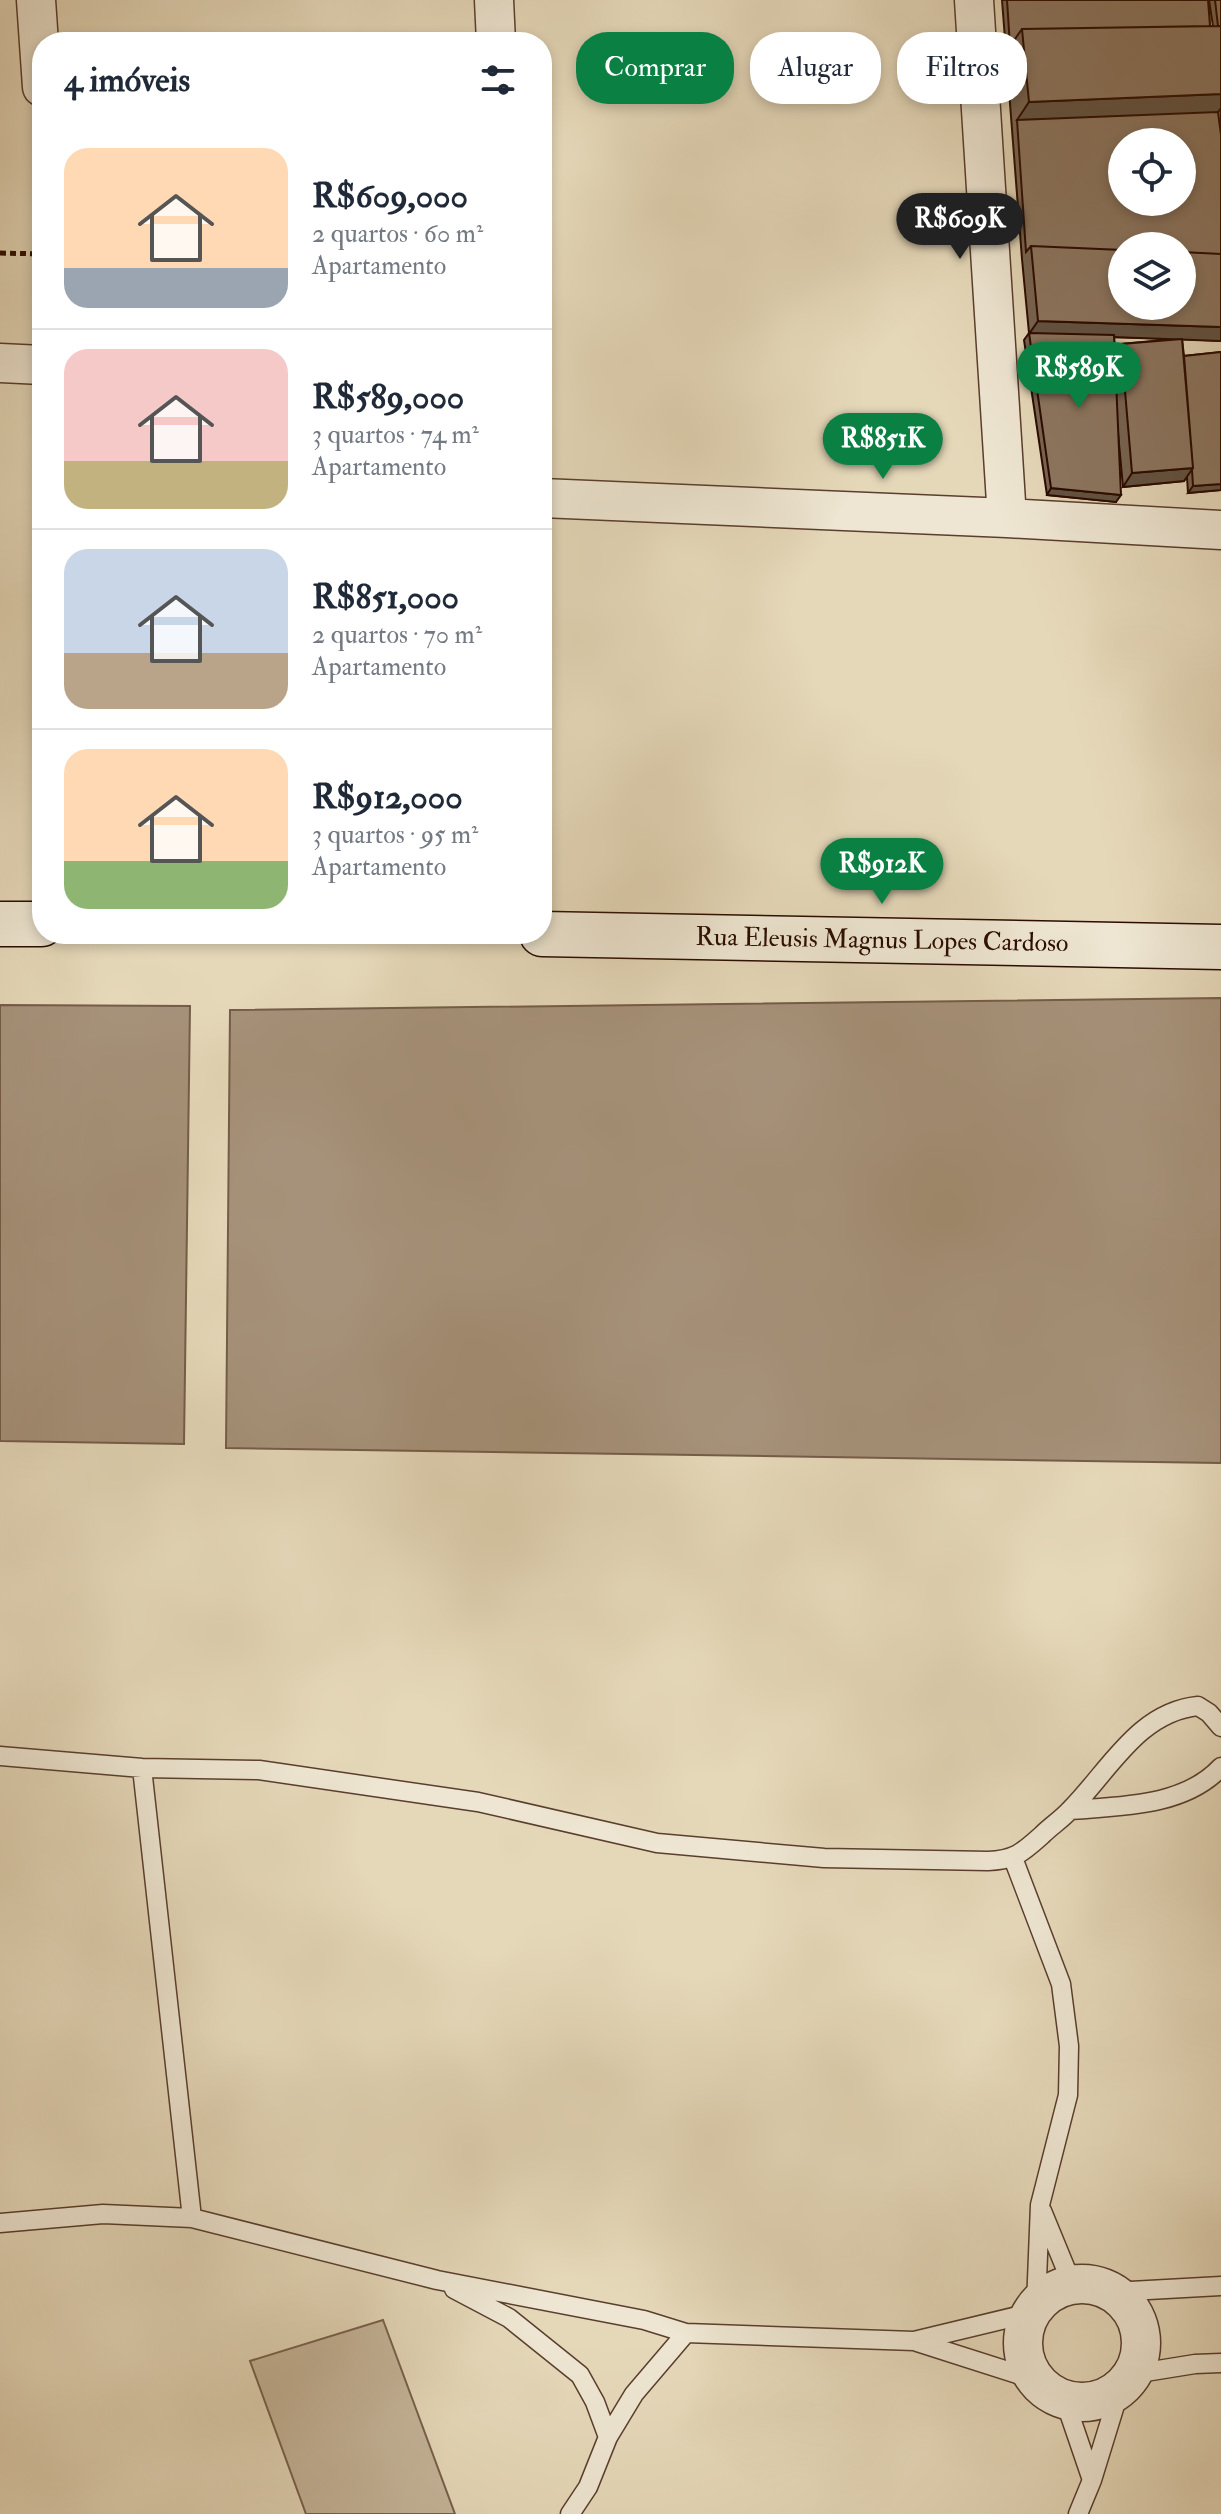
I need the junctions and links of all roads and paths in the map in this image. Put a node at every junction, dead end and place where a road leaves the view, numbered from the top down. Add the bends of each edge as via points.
1 (36, 0) edge
2 (494, 0) edge
3 (974, 0) edge
4 (38, 32) edge
5 (496, 32) edge
6 (0, 253) edge
7 (32, 254) edge
8 (0, 363) edge
9 (32, 365) edge
10 (552, 498) edge
11 (1007, 518) junction
12 (1221, 530) edge
13 (0, 924) edge
14 (32, 924) edge
15 (552, 934) edge
16 (1221, 947) edge
17 (1221, 1727) edge
18 (0, 1756) edge
19 (1221, 1767) edge
20 (142, 1768) junction
21 (1070, 1810) junction
22 (1013, 1858) junction
23 (1040, 2205) junction
24 (192, 2218) junction
25 (0, 2223) edge
26 (437, 2280) junction
27 (1072, 2284) junction
28 (1221, 2286) edge
29 (1112, 2292) junction
30 (1033, 2309) junction
31 (686, 2333) junction
32 (914, 2341) junction
33 (1221, 2363) edge
34 (1033, 2379) junction
35 (1127, 2381) junction
36 (1065, 2401) junction
37 (608, 2437) junction
38 (1092, 2480) junction
39 (570, 2514) edge
40 (1078, 2514) edge

1 - 4 street
2 - 5 street
3 - 11 street
6 - 7 path
8 - 9 street
10 - 11 street
11 - 12 street
13 - 14 main road
15 - 16 main road, Rua Eleusis Magnus Lopes Cardoso
17 - 21 lane via 1198,1706 1172,1711 1139,1731
18 - 20 lane
19 - 21 lane via 1175,1796
20 - 22 lane via 259,1770 478,1802 657,1843 824,1858
20 - 24 lane
21 - 22 lane
22 - 23 lane via 1061,1984 1069,2046 1068,2095
23 - 27 lane
23 - 30 lane
24 - 25 lane via 103,2214
24 - 26 lane
26 - 31 lane
26 - 37 lane via 509,2318 580,2375
27 - 29 street
27 - 30 street via 1052,2292
28 - 29 lane
29 - 35 street via 1127,2303 1141,2338 1140,2357
30 - 32 lane
30 - 34 street via 1022,2347
31 - 32 lane
31 - 37 lane via 634,2394
32 - 34 lane
33 - 35 lane
34 - 36 street
35 - 36 street via 1104,2398
35 - 38 lane
36 - 38 lane
37 - 39 lane via 588,2487
38 - 40 lane

